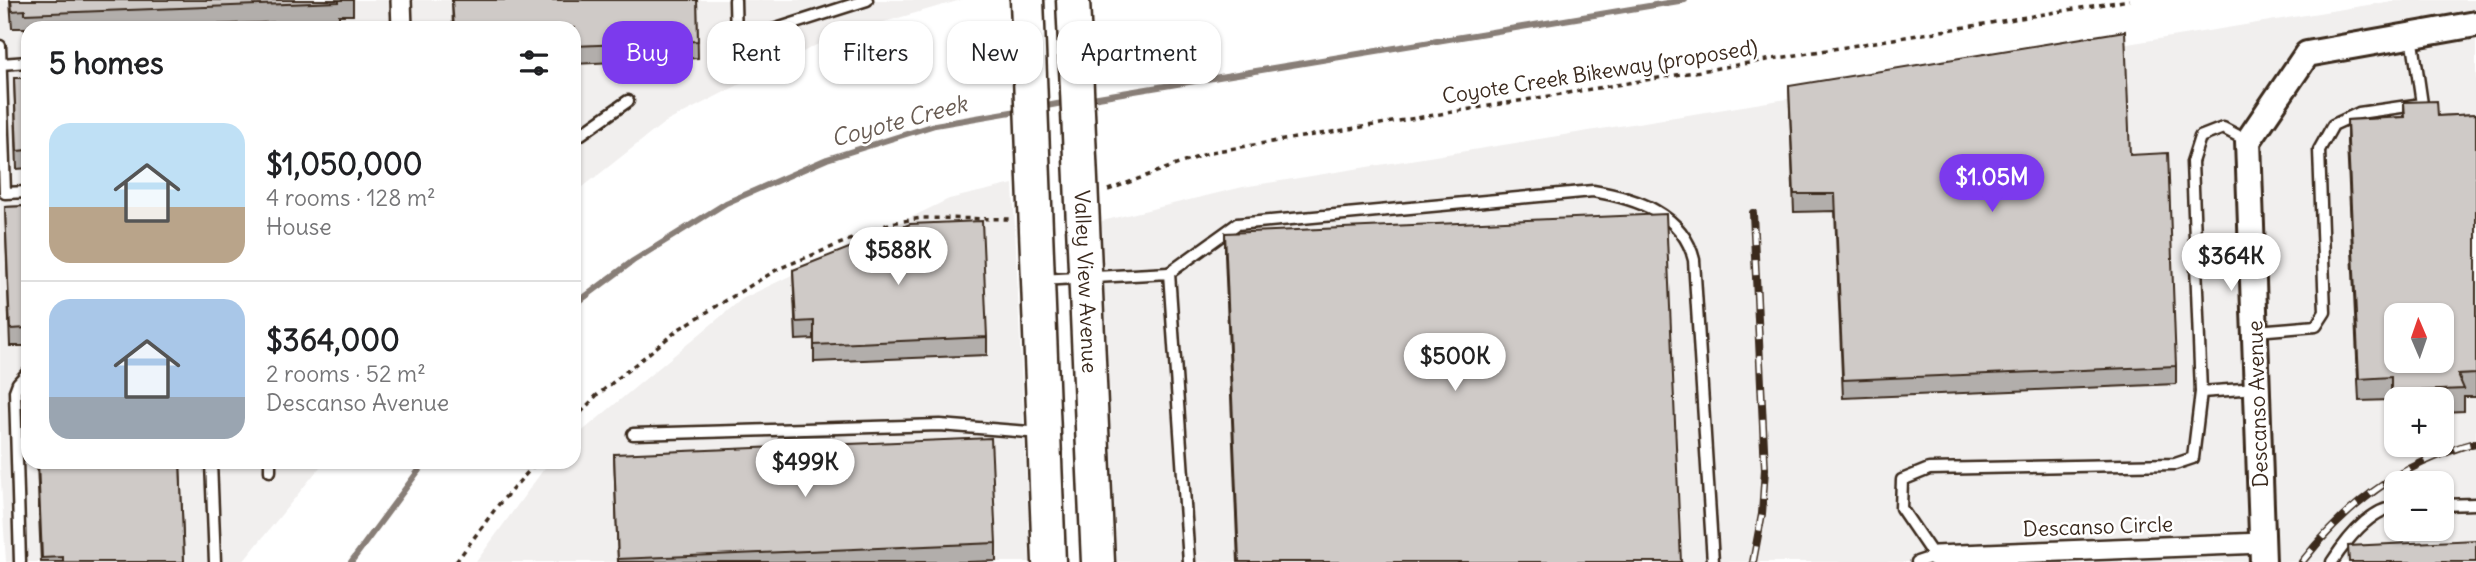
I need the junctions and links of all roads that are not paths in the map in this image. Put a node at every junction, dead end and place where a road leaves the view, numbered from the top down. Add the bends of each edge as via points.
1 (401, 0) edge
2 (735, 0) edge
3 (867, 0) edge
4 (1074, 11) edge
5 (1027, 15) edge
6 (402, 21) edge
7 (2476, 24) edge
8 (2412, 35) junction
9 (0, 46) edge
10 (21, 63) edge
11 (1, 64) edge
12 (628, 101) dead end
13 (581, 134) edge
14 (2248, 141) junction
15 (21, 192) edge
16 (1169, 273) junction
17 (1085, 276) junction
18 (1036, 280) junction
19 (2255, 331) junction
20 (21, 380) edge
21 (2257, 388) junction
22 (2201, 392) junction
23 (1043, 433) junction
24 (632, 434) dead end
25 (211, 469) edge
26 (2476, 504) edge
27 (2454, 505) edge
28 (2384, 510) edge
29 (2263, 552) edge
30 (2053, 557) edge
31 (1929, 560) edge
32 (20, 562) edge
33 (215, 562) edge
34 (1049, 562) edge
35 (1098, 562) edge
36 (1189, 562) edge
37 (1713, 562) edge
38 (2332, 562) edge

1 - 6 street
2 - 3 lane via 736,42
4 - 17 main road, Valley View Avenue
5 - 18 main road
7 - 8 street
8 - 14 street via 2307,54
8 - 19 lane via 2422,104 2358,113 2333,125 2319,150 2325,312 2316,326
9 - 11 lane
10 - 11 lane
11 - 15 lane via 5,193
12 - 13 lane
14 - 19 street, Descanso Avenue
14 - 22 lane via 2222,128 2200,137 2192,162
16 - 17 lane
16 - 36 lane
16 - 37 lane via 1237,224 1592,191 1651,207 1684,235 1694,260
17 - 18 lane
17 - 35 main road, Valley View Avenue
18 - 23 main road
19 - 21 street, Descanso Avenue
20 - 32 lane via 15,391
21 - 22 lane
21 - 29 street, Descanso Avenue
22 - 31 lane via 2193,458 2175,464 1929,469 1902,480 1901,508
23 - 24 lane via 940,425
23 - 34 main road
25 - 33 lane
26 - 27 lane
28 - 38 lane via 2355,531
29 - 30 street, Descanso Circle
30 - 31 street, Descanso Circle

